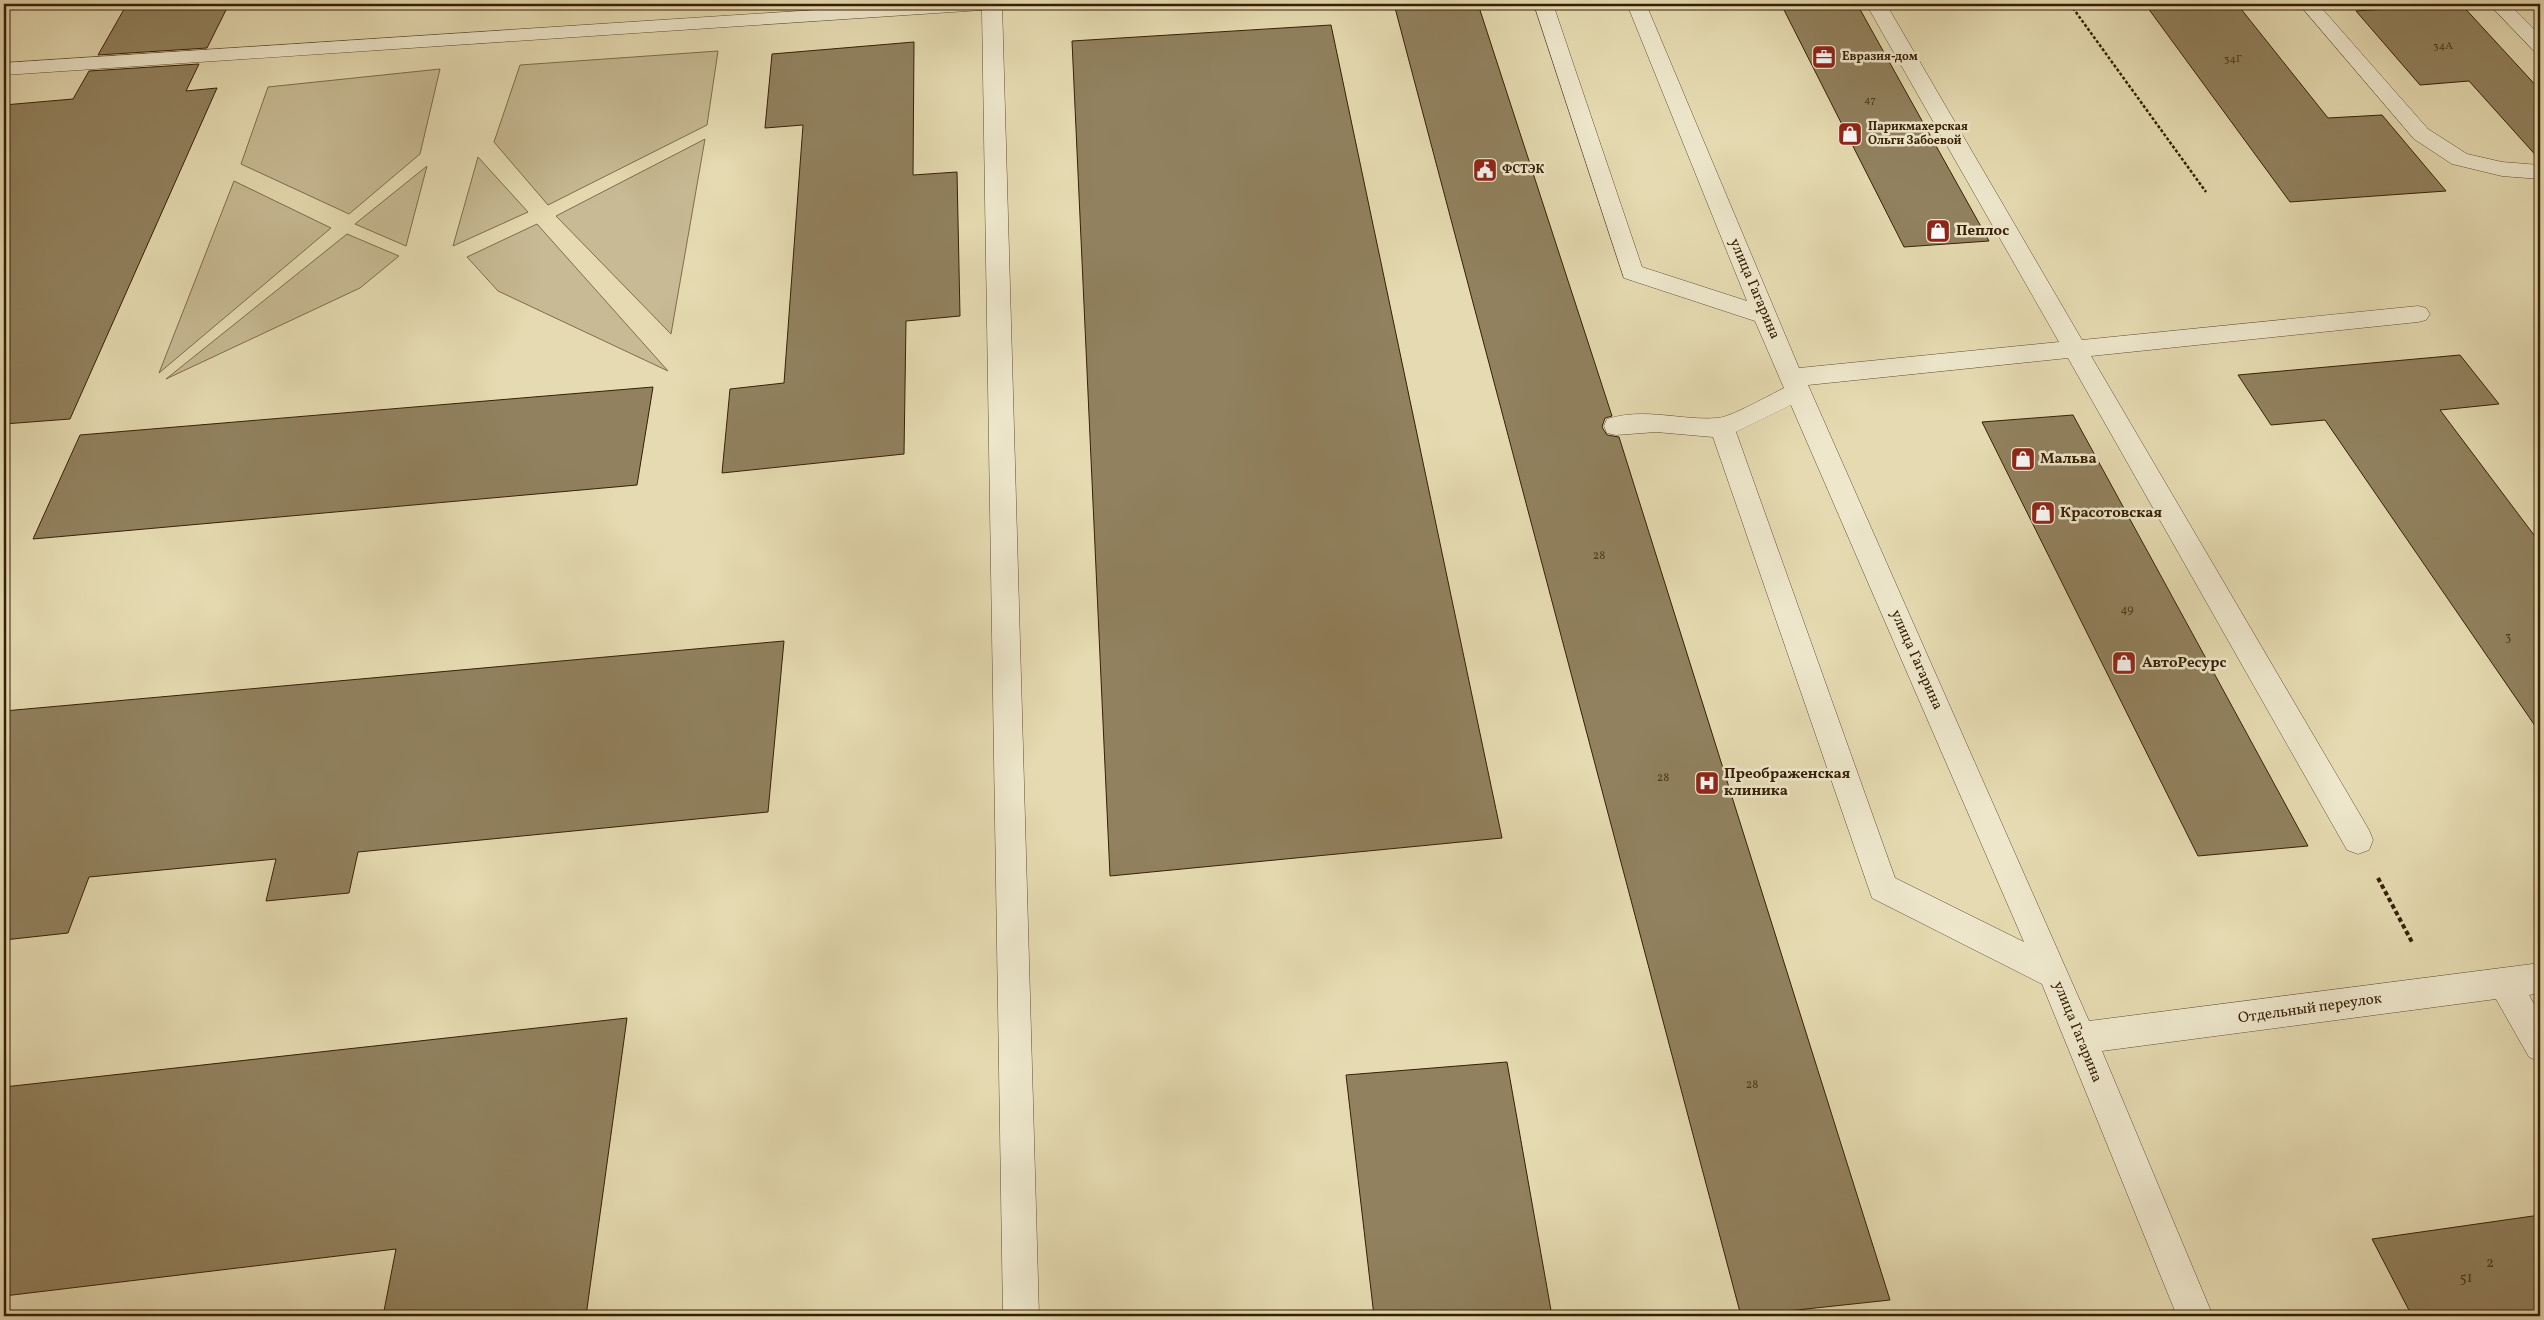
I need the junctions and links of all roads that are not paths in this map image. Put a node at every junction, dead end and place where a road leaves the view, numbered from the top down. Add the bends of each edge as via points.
1 (1543, 4) edge
2 (1637, 4) edge
3 (2308, 4) edge
4 (2498, 4) edge
5 (1879, 9) dead end
6 (2539, 44) edge
7 (4, 69) edge
8 (2540, 172) edge
9 (1764, 314) junction
10 (2418, 314) dead end
11 (2074, 348) junction
12 (1796, 384) junction
13 (1616, 426) dead end
14 (1722, 428) junction
15 (2358, 840) road end
16 (2053, 973) junction
17 (2540, 978) edge
18 (2504, 982) junction
19 (2079, 1038) junction
20 (2540, 1046) edge
21 (1021, 1316) edge
22 (2194, 1316) edge

1 - 9 street via 1632,272
2 - 9 street, улица Гагарина
3 - 8 street via 2421,134 2460,159 2502,169
4 - 6 street
5 - 11 street
7 - 21 street via 992,4
9 - 12 street, улица Гагарина
10 - 11 street
11 - 12 street
11 - 15 street
12 - 14 street
12 - 16 street, улица Гагарина
13 - 14 street via 1656,423
14 - 16 street via 1883,888
16 - 19 street, улица Гагарина
17 - 18 street, Отдельный переулок
18 - 19 street, Отдельный переулок
18 - 20 street
19 - 22 street, улица Гагарина

